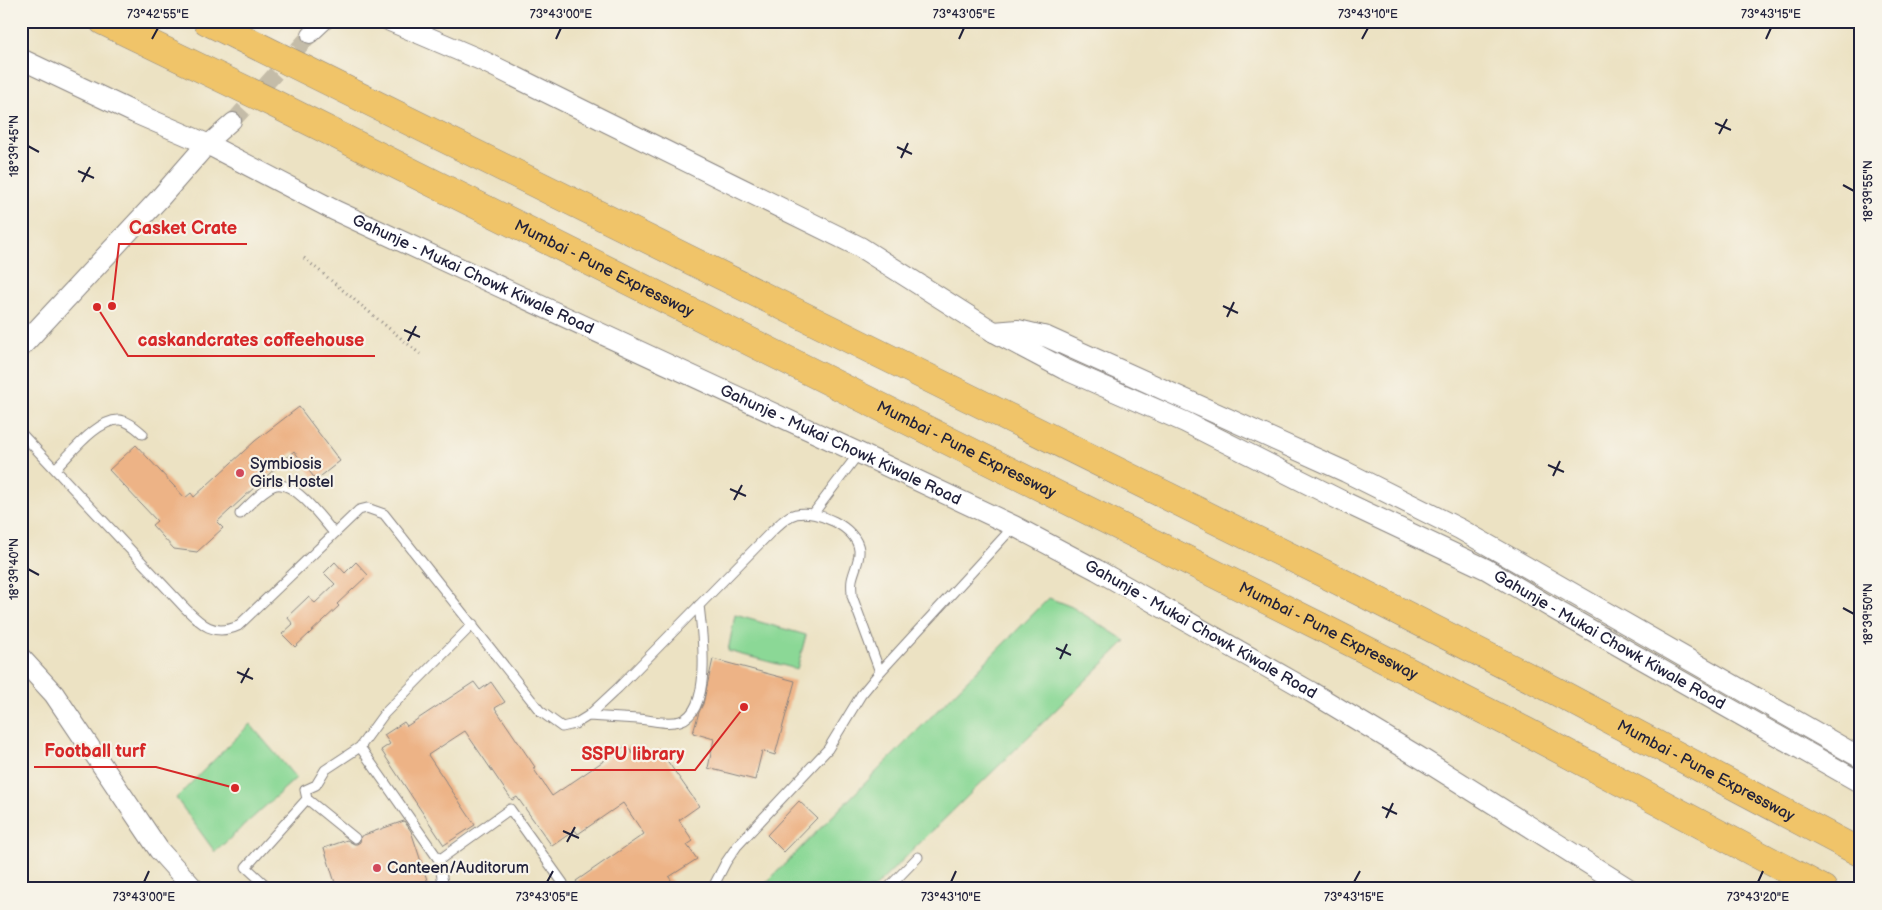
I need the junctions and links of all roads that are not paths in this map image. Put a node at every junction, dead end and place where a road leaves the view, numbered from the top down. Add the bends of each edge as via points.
1 (103, 21) edge
2 (207, 21) edge
3 (325, 21) edge
4 (390, 21) edge
5 (310, 35) tunnel mouth
6 (21, 59) edge
7 (234, 121) tunnel mouth
8 (207, 144) junction
9 (994, 332) junction
10 (21, 348) edge
11 (21, 433) edge
12 (143, 434) dead end
13 (859, 453) junction
14 (55, 469) junction
15 (240, 514) dead end
16 (813, 514) junction
17 (1014, 526) junction
18 (334, 533) junction
19 (699, 605) junction
20 (472, 624) junction
21 (21, 658) edge
22 (880, 672) junction
23 (588, 716) junction
24 (360, 747) junction
25 (1861, 758) edge
26 (1861, 783) edge
27 (307, 798) junction
28 (354, 838) dead end
29 (1861, 853) edge
30 (918, 857) dead end
31 (439, 860) junction
32 (194, 889) edge
33 (270, 889) edge
34 (444, 889) edge
35 (556, 889) edge
36 (712, 889) edge
37 (887, 889) edge
38 (1629, 889) edge
39 (1823, 889) edge

1 - 39 highway, Mumbai - Pune Expressway via 276,104 1326,629
2 - 29 highway, Mumbai - Pune Expressway via 1339,580
3 - 5 street
4 - 9 street, Gahunje - Mukai Chowk Kiwale Road via 481,60 860,247
6 - 8 street, Gahunje - Mukai Chowk Kiwale Road
7 - 8 street
8 - 10 street
8 - 13 street, Gahunje - Mukai Chowk Kiwale Road via 334,210
9 - 25 street via 1018,330 1047,337 1346,472 1460,529
9 - 26 street, Gahunje - Mukai Chowk Kiwale Road via 1064,370 1185,422 1486,569
11 - 14 lane
12 - 14 lane via 130,423 120,420 107,422
13 - 16 lane
13 - 17 street, Gahunje - Mukai Chowk Kiwale Road
14 - 18 lane via 184,608 209,628 228,630 238,626
15 - 18 lane via 264,491 284,484 297,492
16 - 19 lane via 797,513 786,518
16 - 22 lane via 832,520 856,540 859,549 852,596
17 - 22 lane
17 - 38 street, Gahunje - Mukai Chowk Kiwale Road via 1294,683 1424,760
18 - 20 lane via 359,510 368,508 384,514
19 - 23 lane
19 - 23 lane via 703,640 702,684 692,713 682,720 668,723
20 - 23 lane via 540,711 552,721 562,727
20 - 24 lane via 384,714
21 - 32 street via 54,694 159,850
22 - 36 lane via 828,749 738,846
24 - 27 lane via 325,770 316,785 305,790
24 - 31 lane
27 - 28 lane
27 - 33 lane via 246,867
30 - 37 lane
31 - 34 lane
31 - 35 lane via 510,809 563,884

